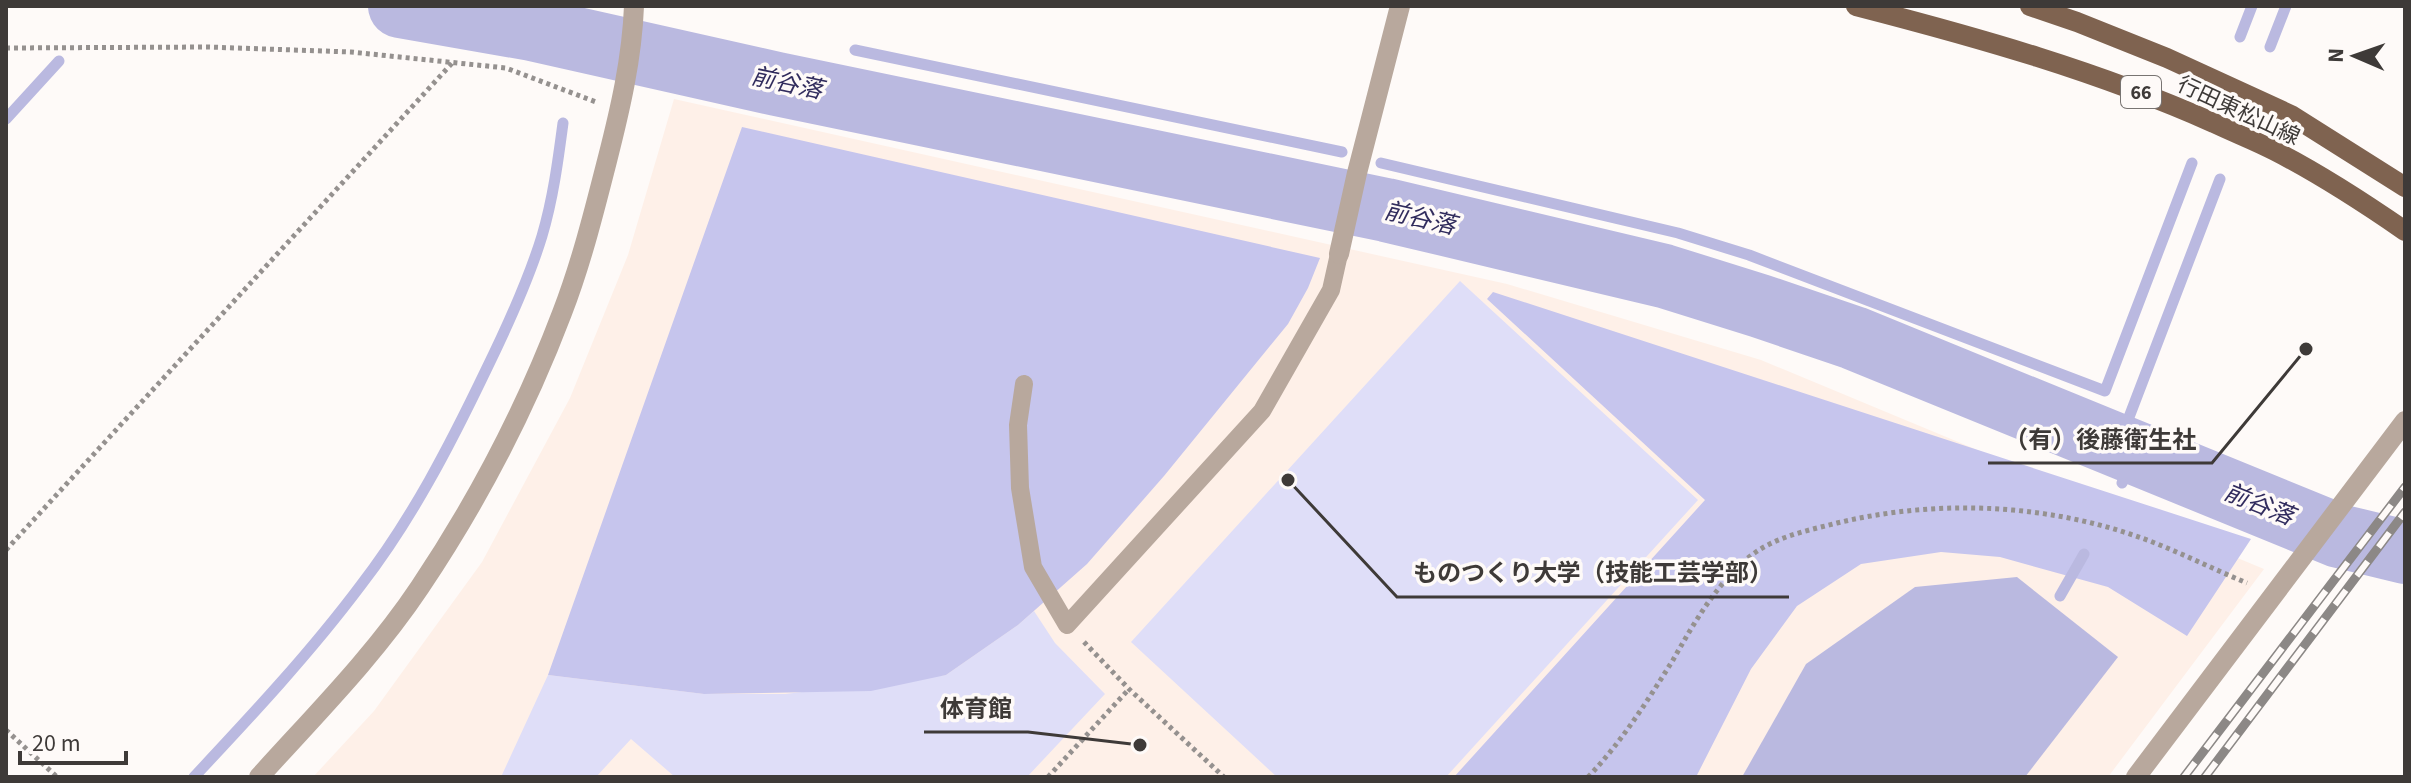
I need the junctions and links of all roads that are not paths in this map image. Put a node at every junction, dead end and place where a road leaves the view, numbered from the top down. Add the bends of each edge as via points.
1 (1400, 6) edge
2 (1856, 6) edge
3 (2030, 6) edge
4 (634, 9) edge
5 (2405, 187) edge
6 (2405, 231) edge
7 (1339, 254) joint
8 (1024, 384) dead end
9 (2405, 421) edge
10 (259, 777) edge
11 (2136, 777) edge

1 - 7 street
2 - 6 main road, 行田東松山線 / 66 via 2062,63 2154,97 2275,150
3 - 5 main road, 行田東松山線 / 66 via 2167,58 2291,115
4 - 10 street via 626,83 590,227 563,312 513,426 419,589 371,653
7 - 8 lane via 1331,290 1262,411 1067,625 1033,567 1020,488 1018,425
9 - 11 street

